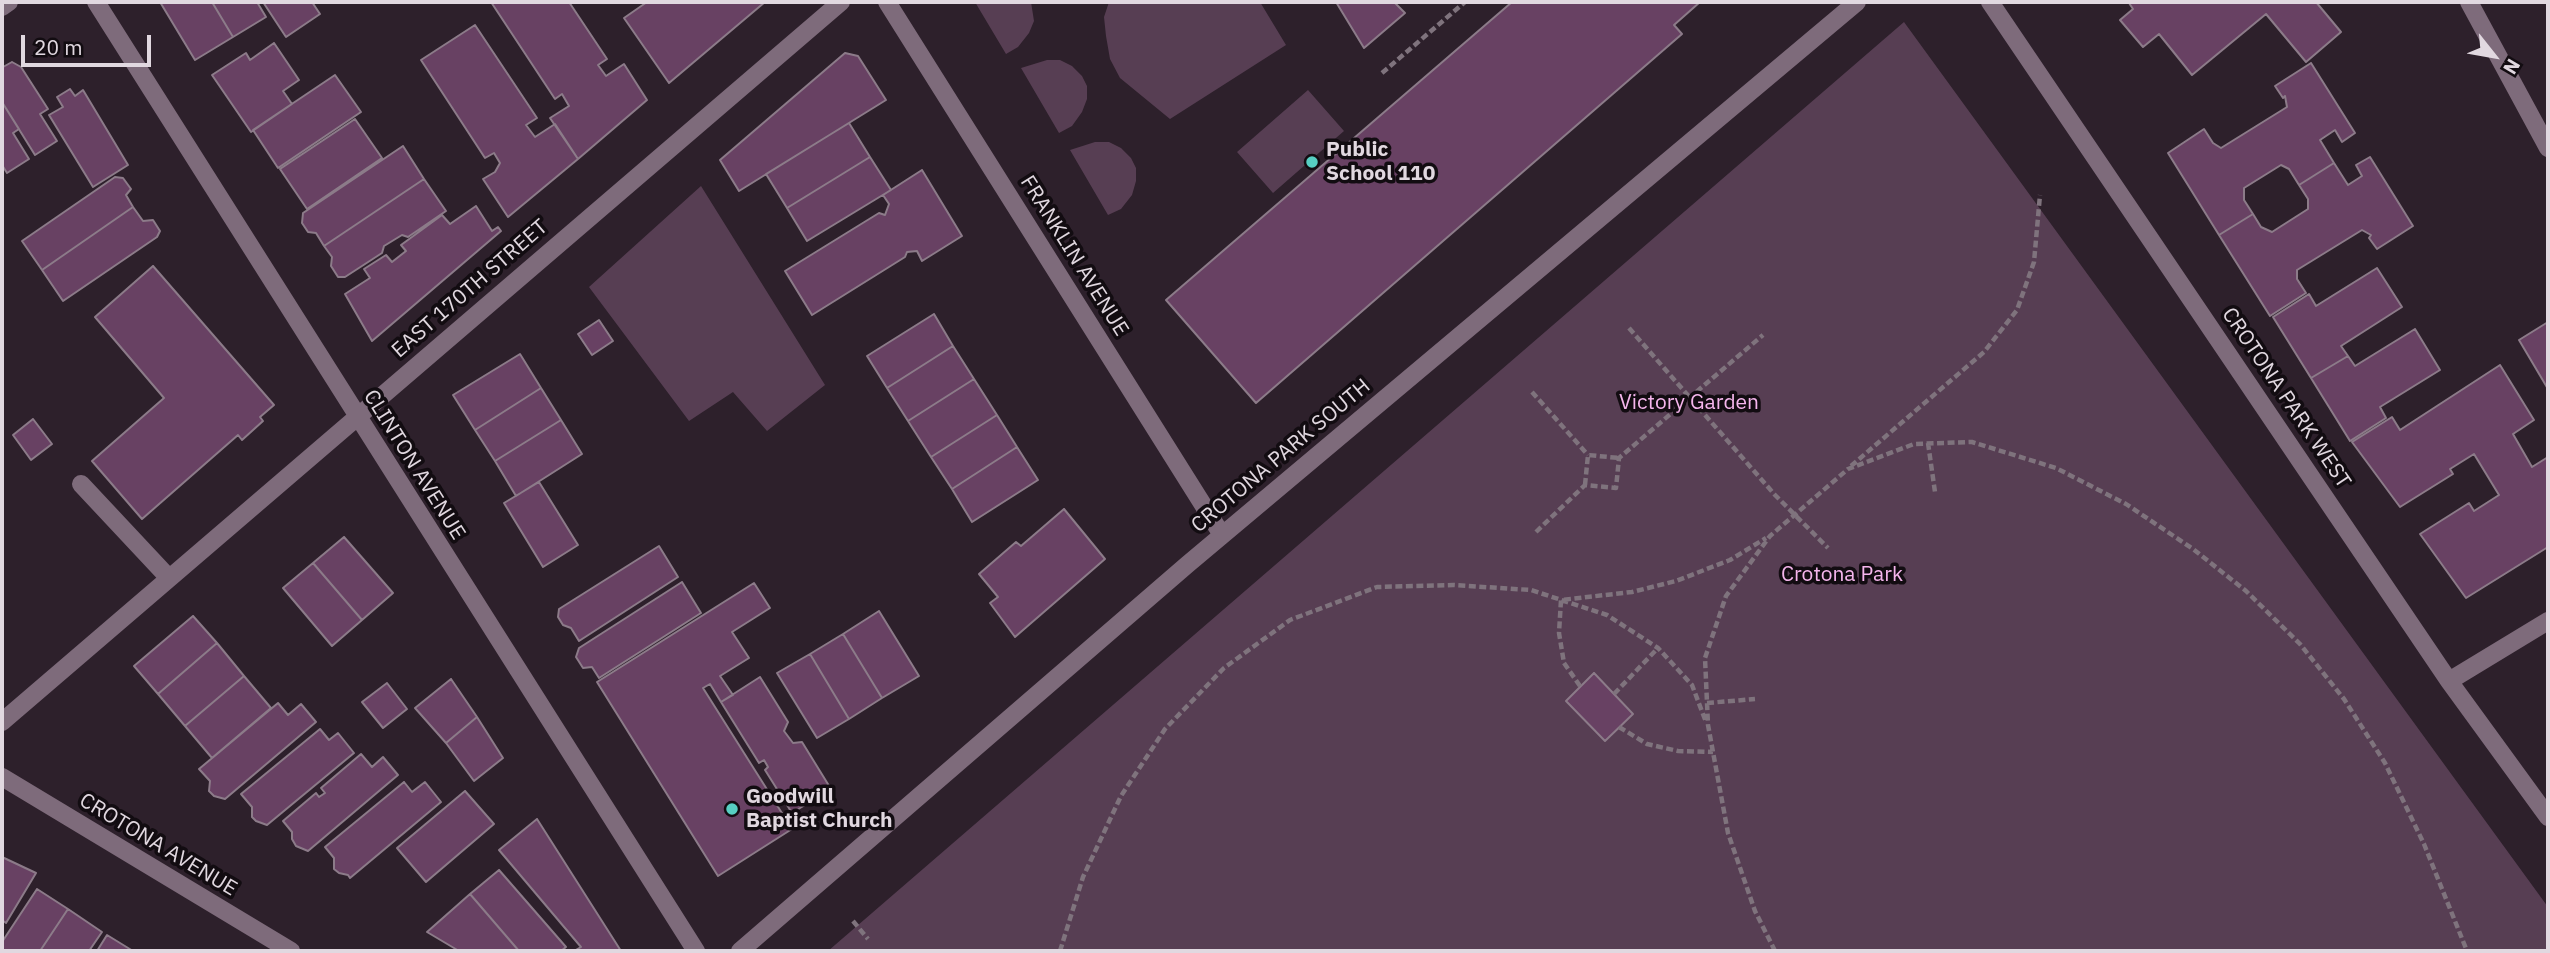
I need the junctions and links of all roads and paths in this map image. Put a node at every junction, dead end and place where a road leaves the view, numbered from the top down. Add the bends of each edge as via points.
1 (9, 2) edge
2 (96, 2) edge
3 (841, 2) edge
4 (887, 2) edge
5 (1465, 2) edge
6 (1857, 2) edge
7 (1990, 2) edge
8 (2469, 2) edge
9 (2, 6) edge
10 (1382, 73) dead end
11 (2548, 148) edge
12 (2040, 195) dead end
13 (1629, 328) dead end
14 (1763, 335) dead end
15 (1532, 392) dead end
16 (1690, 398) junction
17 (356, 416) junction
18 (1928, 443) junction
19 (1588, 455) junction
20 (1619, 458) junction
21 (1848, 469) junction
22 (81, 484) dead end
23 (1585, 485) junction
24 (1935, 492) dead end
25 (1794, 515) junction
26 (1536, 532) dead end
27 (1222, 535) junction
28 (1770, 536) junction
29 (1828, 548) dead end
30 (169, 578) junction
31 (1561, 600) junction
32 (2548, 621) edge
33 (1658, 648) junction
34 (2449, 681) junction
35 (1580, 686) dead end
36 (1614, 694) dead end
37 (1755, 699) dead end
38 (1707, 703) junction
39 (2, 722) edge
40 (1708, 725) junction
41 (1619, 726) dead end
42 (1713, 752) junction
43 (2, 777) edge
44 (2548, 817) edge
45 (853, 921) dead end
46 (868, 939) dead end
47 (291, 951) edge
48 (695, 951) edge
49 (740, 951) edge
50 (1060, 951) edge
51 (1775, 951) edge
52 (2467, 951) edge

1 - 9 street
2 - 17 street, CLINTON AVENUE
3 - 17 street, EAST 170TH STREET
4 - 27 street, FRANKLIN AVENUE
5 - 10 path
6 - 27 street, CROTONA PARK SOUTH
7 - 34 street, CROTONA PARK WEST
8 - 11 street
12 - 21 path via 2034,262 2017,310 1984,352
13 - 16 path
14 - 16 path
15 - 19 path
16 - 20 path
16 - 25 path
17 - 30 street, EAST 170TH STREET
17 - 48 street, CLINTON AVENUE
18 - 21 path via 1913,444
18 - 24 path
18 - 52 path via 1972,442 2056,468 2126,504 2246,591 2300,644 2344,698 2385,763
19 - 20 path
19 - 23 path
20 - 23 path via 1616,488
21 - 25 path
22 - 30 street
23 - 26 path
25 - 28 path
25 - 29 path
27 - 49 street, CROTONA PARK SOUTH
28 - 31 path via 1730,560 1676,581 1632,592
28 - 38 path via 1726,596 1705,658
30 - 39 street, EAST 170TH STREET
31 - 33 path via 1607,615
31 - 35 path via 1559,634 1564,663
31 - 50 path via 1531,590 1466,585 1377,587 1290,620 1224,668 1165,729 1121,796 1083,877
32 - 34 street
33 - 36 path
33 - 40 path via 1692,685
34 - 44 street, CROTONA PARK WEST
37 - 38 path
38 - 40 path
40 - 42 path
41 - 42 path via 1647,744
42 - 51 path via 1728,834 1755,911
43 - 47 street, CROTONA AVENUE
45 - 46 path

